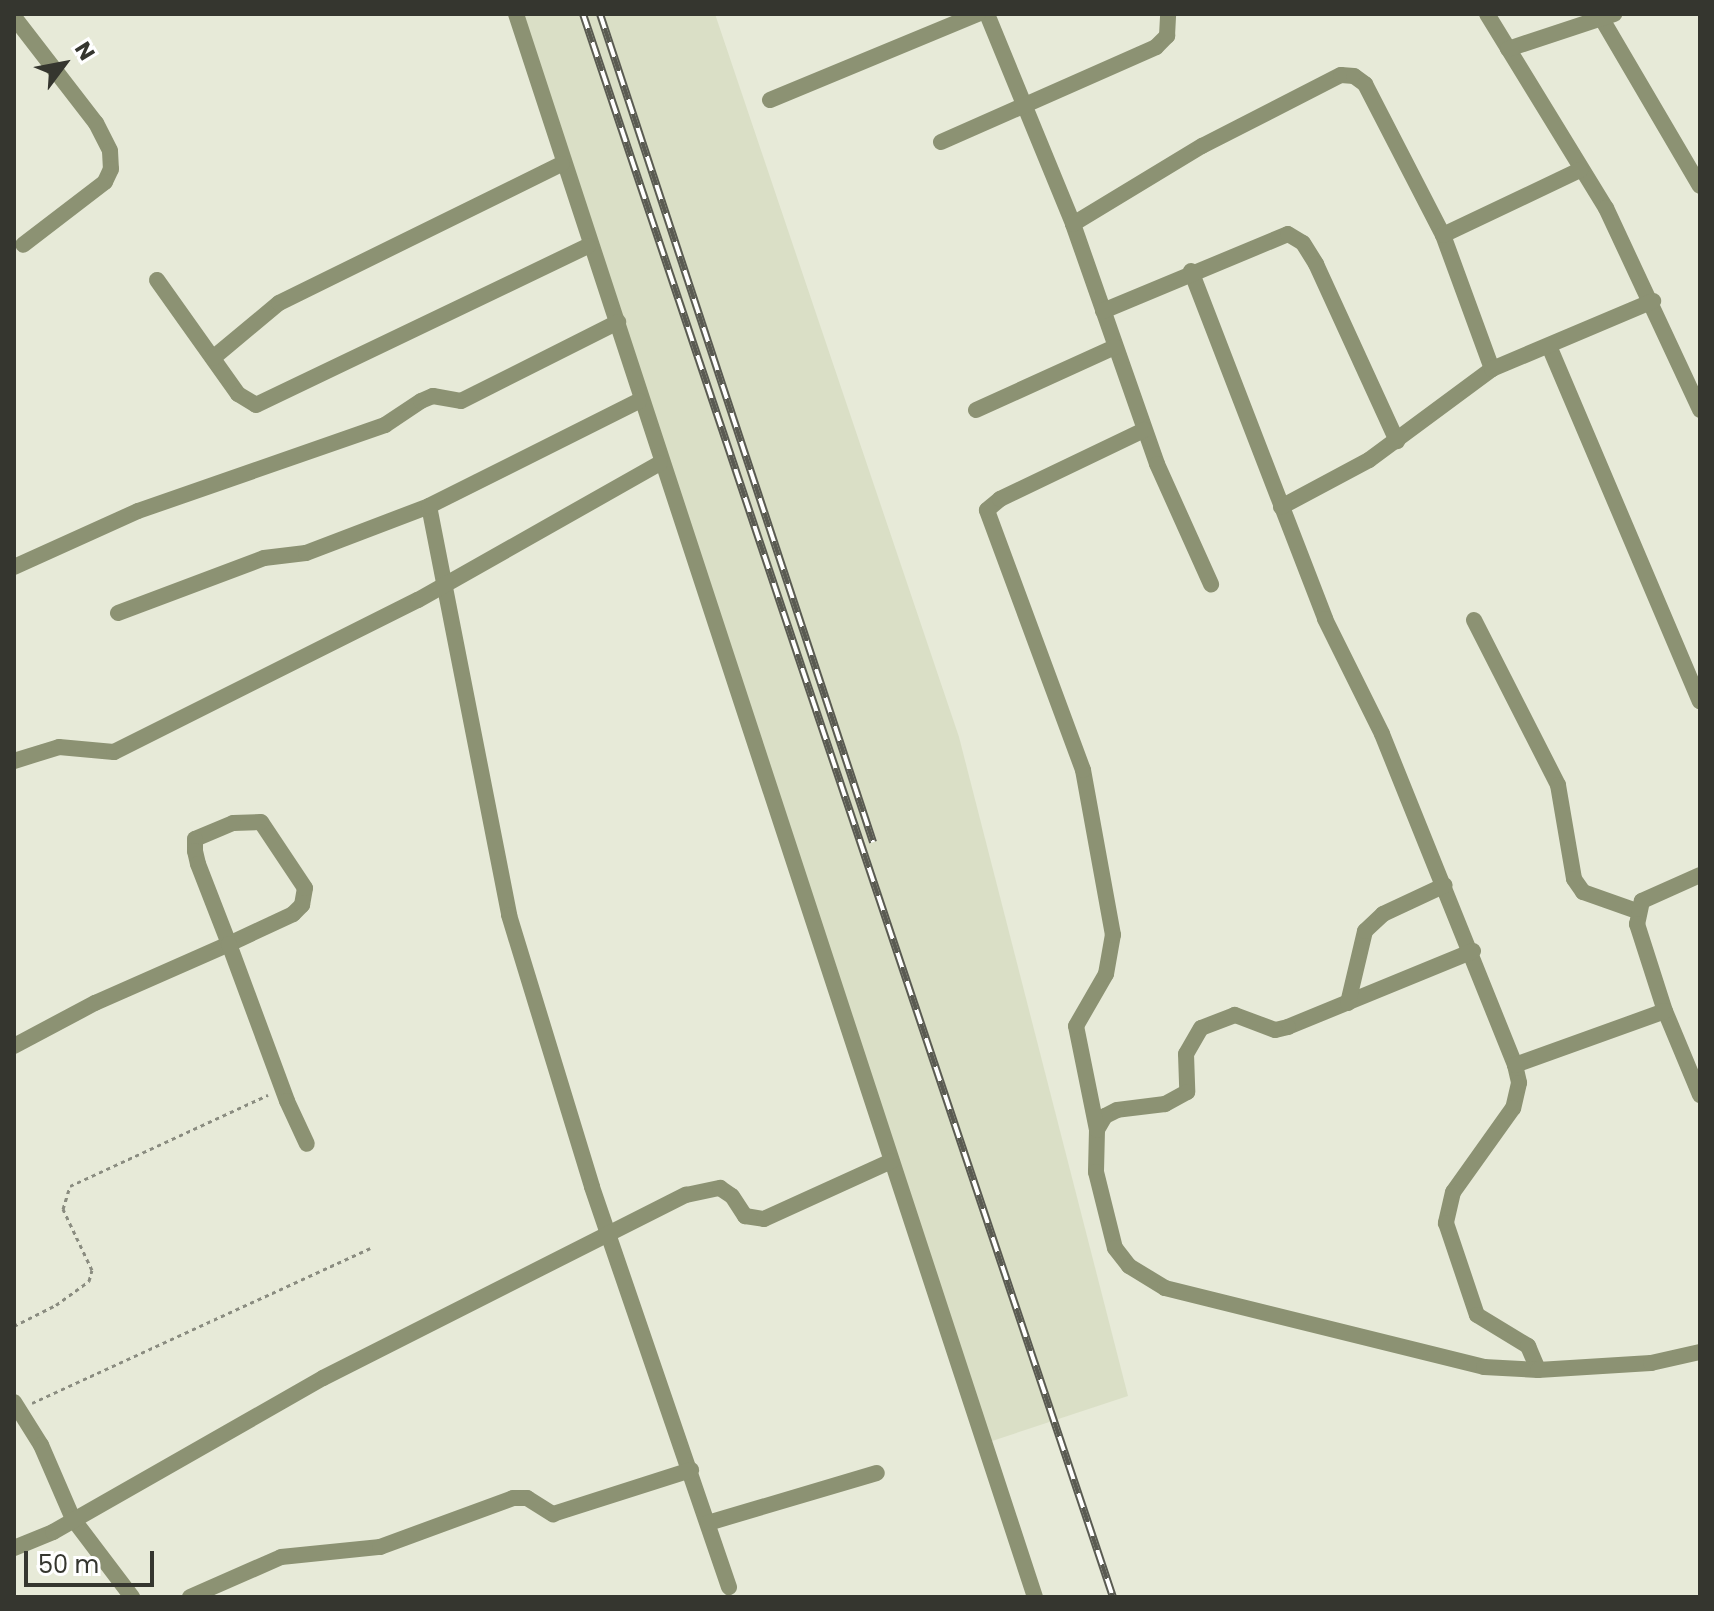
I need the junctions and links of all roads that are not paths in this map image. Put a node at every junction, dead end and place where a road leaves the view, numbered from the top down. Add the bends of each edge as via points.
1 (516, 14) edge
2 (978, 14) edge
3 (987, 14) edge
4 (1168, 14) edge
5 (1487, 14) edge
6 (1605, 15) edge
7 (14, 17) edge
8 (1508, 49) junction
9 (770, 100) dead end
10 (1022, 104) junction
11 (941, 142) dead end
12 (562, 164) junction
13 (1580, 170) junction
14 (1700, 186) edge
15 (1073, 224) junction
16 (1443, 235) junction
17 (23, 245) dead end
18 (588, 246) junction
19 (1191, 271) junction
20 (157, 280) dead end
21 (1653, 301) junction
22 (1103, 311) junction
23 (618, 322) junction
24 (1549, 346) junction
25 (1115, 347) junction
26 (213, 358) junction
27 (1492, 369) junction
28 (639, 401) junction
29 (976, 410) dead end
30 (1700, 410) edge
31 (1144, 430) junction
32 (1397, 441) junction
33 (660, 463) junction
34 (429, 506) junction
35 (1281, 507) junction
36 (14, 567) edge
37 (444, 584) junction
38 (1211, 584) dead end
39 (118, 613) dead end
40 (1474, 620) dead end
41 (1700, 701) edge
42 (14, 761) edge
43 (1700, 875) edge
44 (1445, 885) junction
45 (1637, 911) junction
46 (229, 944) junction
47 (1473, 951) junction
48 (1348, 1003) junction
49 (1665, 1011) junction
50 (14, 1046) edge
51 (1515, 1065) junction
52 (1700, 1095) edge
53 (1097, 1130) junction
54 (307, 1144) dead end
55 (891, 1161) junction
56 (610, 1235) junction
57 (1700, 1352) edge
58 (1538, 1370) junction
59 (16, 1406) edge
60 (691, 1470) junction
61 (877, 1473) dead end
62 (73, 1519) junction
63 (708, 1523) junction
64 (14, 1548) edge
65 (729, 1587) dead end
66 (132, 1597) edge
67 (190, 1597) edge
68 (1035, 1597) edge

1 - 12 street
2 - 9 street
3 - 10 street
4 - 10 street via 1167,36 1156,47
5 - 8 street
6 - 8 street
6 - 14 street
7 - 17 street via 96,123 110,151 111,169 105,182
8 - 13 street
10 - 11 street
10 - 15 street
12 - 18 street
12 - 26 street via 279,303
13 - 16 street
13 - 21 street via 1606,208
15 - 16 street via 1202,146 1341,75 1365,84
15 - 22 street
16 - 27 street
18 - 23 street
18 - 26 street via 256,405 238,394
19 - 22 street
19 - 32 street via 1272,236 1288,234 1303,243
19 - 35 street
20 - 26 street
21 - 24 street
21 - 30 street
22 - 25 street
23 - 28 street
23 - 36 street via 461,401 433,396 385,425 138,511
24 - 27 street
24 - 41 street
25 - 29 street
25 - 31 street
27 - 32 street
28 - 33 street
28 - 34 street
31 - 38 street
31 - 53 street via 987,510 1083,770 1113,935 1106,974 1076,1026
32 - 35 street
33 - 37 street
33 - 55 street
34 - 37 street
34 - 39 street via 306,553 264,558
35 - 44 street
37 - 42 street via 114,752 59,747
37 - 56 street via 509,915
40 - 45 street via 1558,785 1574,879 1583,892
43 - 45 street via 1652,893
44 - 47 street
44 - 48 street via 1383,914 1365,931
45 - 49 street
46 - 46 street via 293,914 306,896 261,822 233,823 195,839 198,864
46 - 50 street via 95,1003
46 - 54 street
47 - 48 street
47 - 51 street
48 - 53 street via 1275,1030 1235,1015 1201,1028 1186,1054 1187,1092 1165,1104 1117,1110 1105,1116
49 - 51 street
49 - 52 street
51 - 58 street via 1519,1083 1513,1108 1453,1192 1446,1223 1477,1315 1528,1346
53 - 58 street via 1096,1172 1115,1248 1144,1278 1192,1296 1460,1362
55 - 56 street via 764,1219 745,1216 720,1188 705,1188
55 - 68 street
56 - 60 street
56 - 62 street via 323,1378
57 - 58 street via 1651,1363
59 - 62 street via 41,1445
60 - 63 street
60 - 67 street via 553,1514 527,1498 513,1498 380,1547 281,1557
61 - 63 street
62 - 64 street
62 - 66 street
63 - 65 street

